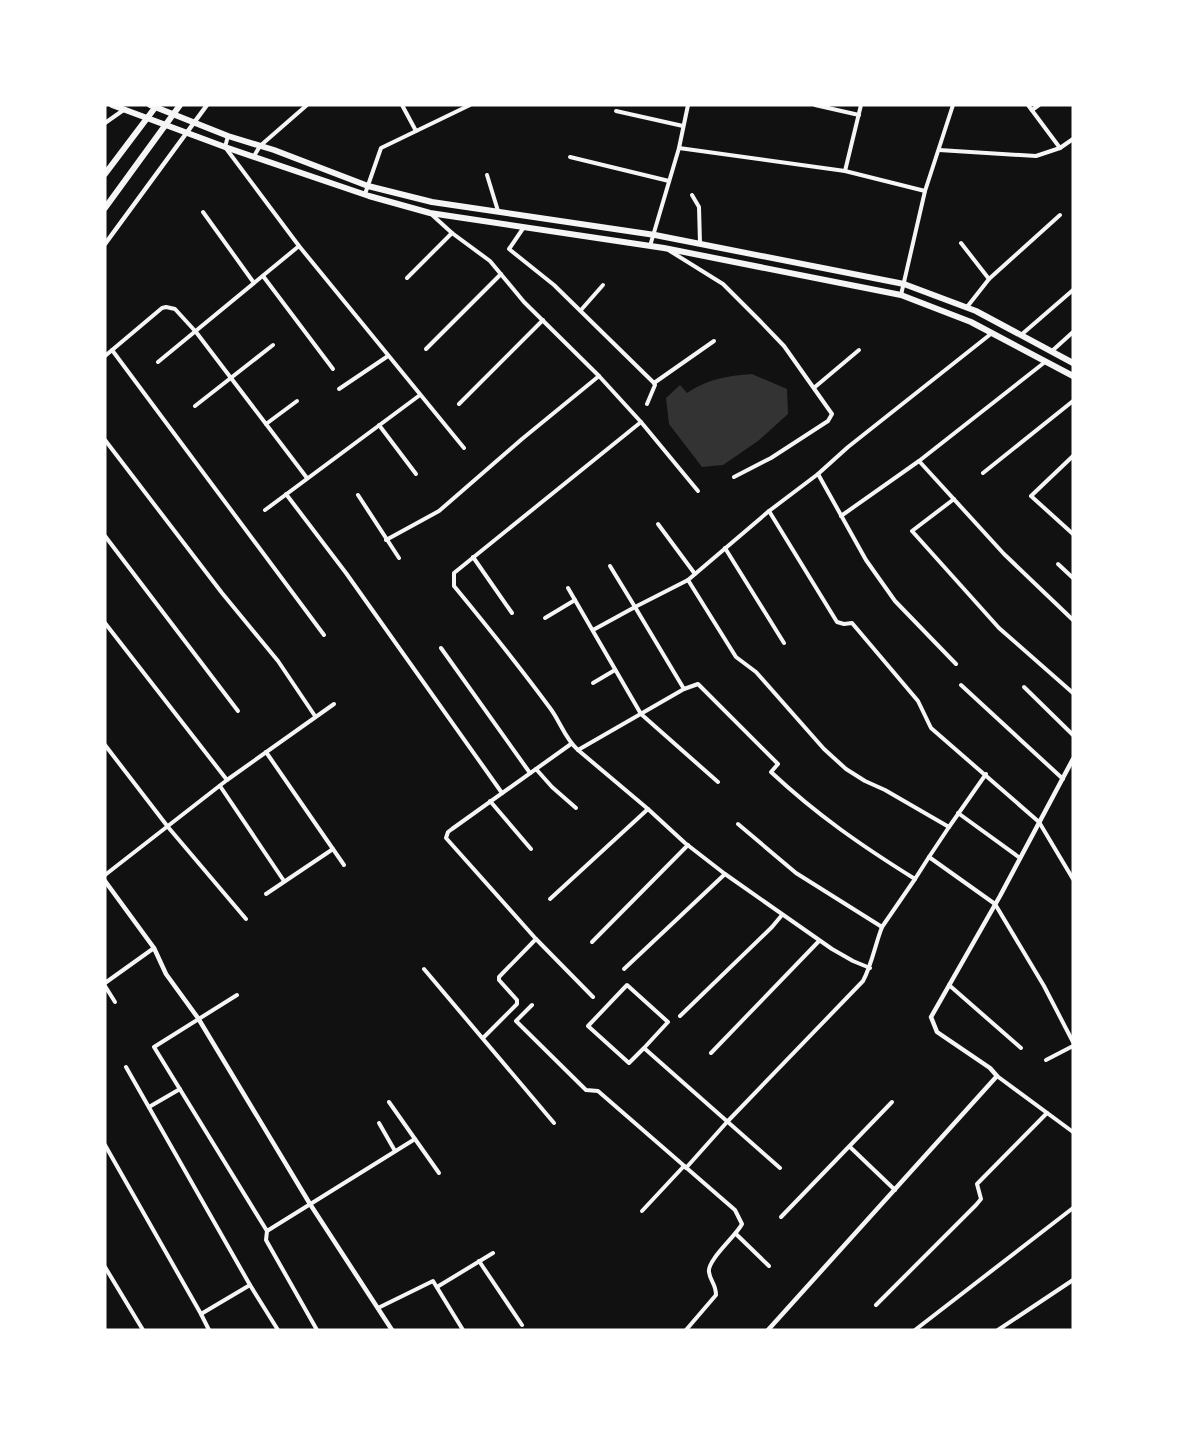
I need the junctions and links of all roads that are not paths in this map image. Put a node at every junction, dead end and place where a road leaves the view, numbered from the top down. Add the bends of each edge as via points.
1 (112, 105) edge
2 (150, 105) edge
3 (157, 105) edge
4 (180, 105) edge
5 (207, 105) edge
6 (307, 105) edge
7 (402, 105) edge
8 (470, 105) edge
9 (688, 105) edge
10 (815, 105) edge
11 (861, 105) edge
12 (953, 105) edge
13 (1028, 105) edge
14 (1039, 105) edge
15 (125, 108) junction
16 (1032, 110) junction
17 (616, 111) dead end
18 (860, 115) junction
19 (196, 122) junction
20 (105, 123) edge
21 (683, 126) junction
22 (416, 131) junction
23 (187, 133) junction
24 (228, 136) junction
25 (1073, 139) edge
26 (225, 147) junction
27 (260, 147) junction
28 (678, 148) junction
29 (1060, 148) junction
30 (939, 150) junction
31 (254, 156) junction
32 (570, 157) dead end
33 (846, 171) junction
34 (105, 174) edge
35 (487, 175) dead end
36 (669, 181) junction
37 (368, 186) junction
38 (925, 191) junction
39 (365, 194) junction
40 (692, 195) dead end
41 (105, 208) edge
42 (203, 212) dead end
43 (498, 212) junction
44 (430, 213) junction
45 (1060, 215) dead end
46 (524, 227) junction
47 (452, 233) junction
48 (655, 235) junction
49 (700, 243) junction
50 (961, 243) dead end
51 (105, 244) edge
52 (299, 246) junction
53 (650, 246) junction
54 (664, 248) junction
55 (501, 274) junction
56 (263, 276) junction
57 (407, 278) dead end
58 (989, 279) junction
59 (254, 283) junction
60 (904, 284) junction
61 (603, 285) dead end
62 (1073, 290) edge
63 (901, 295) junction
64 (966, 308) junction
65 (581, 310) junction
66 (543, 320) junction
67 (196, 332) junction
68 (993, 332) junction
69 (1073, 332) edge
70 (1021, 335) junction
71 (714, 342) dead end
72 (273, 345) dead end
73 (426, 349) dead end
74 (858, 350) dead end
75 (112, 351) junction
76 (1052, 351) junction
77 (105, 356) edge
78 (388, 356) junction
79 (1046, 361) junction
80 (159, 363) dead end
81 (1073, 363) edge
82 (333, 369) dead end
83 (599, 376) junction
84 (1073, 376) edge
85 (231, 379) junction
86 (654, 382) junction
87 (814, 387) junction
88 (339, 388) dead end
89 (420, 395) junction
90 (1073, 401) edge
91 (297, 402) dead end
92 (459, 404) dead end
93 (648, 404) dead end
94 (195, 406) dead end
95 (641, 422) junction
96 (266, 424) junction
97 (379, 425) junction
98 (105, 440) edge
99 (464, 447) dead end
100 (1073, 456) edge
101 (919, 461) junction
102 (983, 473) dead end
103 (416, 474) dead end
104 (818, 474) junction
105 (734, 477) dead end
106 (307, 478) junction
107 (698, 491) dead end
108 (286, 494) junction
109 (358, 495) dead end
110 (954, 499) junction
111 (265, 510) dead end
112 (769, 510) junction
113 (841, 516) junction
114 (658, 524) dead end
115 (1073, 534) edge
116 (105, 536) edge
117 (386, 540) junction
118 (725, 548) junction
119 (473, 557) junction
120 (399, 558) dead end
121 (1058, 564) dead end
122 (610, 566) dead end
123 (694, 574) junction
124 (1073, 578) edge
125 (688, 580) junction
126 (568, 588) dead end
127 (575, 600) junction
128 (634, 607) junction
129 (512, 613) dead end
130 (546, 618) dead end
131 (1073, 620) edge
132 (105, 623) edge
133 (592, 630) junction
134 (324, 635) dead end
135 (784, 643) dead end
136 (441, 648) dead end
137 (956, 664) dead end
138 (615, 670) junction
139 (593, 683) dead end
140 (961, 685) dead end
141 (1024, 687) dead end
142 (684, 689) junction
143 (1073, 693) edge
144 (334, 704) dead end
145 (238, 711) dead end
146 (641, 714) junction
147 (315, 716) junction
148 (1073, 735) edge
149 (571, 744) junction
150 (105, 745) edge
151 (578, 750) junction
152 (266, 752) junction
153 (1073, 759) edge
154 (536, 769) junction
155 (530, 773) junction
156 (986, 774) junction
157 (1063, 779) junction
158 (227, 780) junction
159 (717, 782) dead end
160 (220, 786) junction
161 (502, 793) junction
162 (490, 801) junction
163 (576, 808) dead end
164 (648, 808) junction
165 (958, 813) junction
166 (1040, 822) junction
167 (738, 824) dead end
168 (168, 827) junction
169 (949, 827) junction
170 (688, 845) junction
171 (333, 849) junction
172 (531, 849) dead end
173 (929, 857) junction
174 (1020, 858) junction
175 (344, 865) dead end
176 (105, 874) edge
177 (724, 874) junction
178 (915, 879) junction
179 (1073, 879) edge
180 (105, 881) edge
181 (284, 881) junction
182 (266, 894) dead end
183 (550, 900) dead end
184 (995, 904) junction
185 (782, 915) junction
186 (246, 918) dead end
187 (882, 927) junction
188 (536, 939) junction
189 (819, 941) junction
190 (592, 942) dead end
191 (154, 948) junction
192 (870, 968) junction
193 (424, 969) dead end
194 (624, 969) dead end
195 (105, 984) edge
196 (949, 985) junction
197 (237, 995) dead end
198 (593, 997) dead end
199 (116, 1002) dead end
200 (532, 1005) dead end
201 (680, 1016) dead end
202 (198, 1018) junction
203 (483, 1038) junction
204 (1073, 1044) edge
205 (644, 1048) junction
206 (1021, 1048) dead end
207 (711, 1053) dead end
208 (1046, 1060) dead end
209 (126, 1067) dead end
210 (997, 1076) junction
211 (180, 1089) junction
212 (389, 1102) dead end
213 (892, 1102) dead end
214 (149, 1107) junction
215 (1047, 1113) junction
216 (728, 1122) junction
217 (379, 1123) dead end
218 (554, 1123) dead end
219 (1073, 1132) edge
220 (415, 1138) junction
221 (105, 1145) edge
222 (850, 1147) junction
223 (396, 1150) junction
224 (685, 1167) junction
225 (780, 1168) dead end
226 (439, 1173) dead end
227 (895, 1190) junction
228 (310, 1203) junction
229 (1073, 1208) edge
230 (642, 1211) dead end
231 (781, 1217) dead end
232 (267, 1231) junction
233 (736, 1234) junction
234 (493, 1253) dead end
235 (479, 1261) junction
236 (769, 1266) dead end
237 (105, 1267) edge
238 (1073, 1280) edge
239 (250, 1285) junction
240 (438, 1287) junction
241 (876, 1305) dead end
242 (378, 1308) junction
243 (201, 1314) junction
244 (522, 1325) dead end
245 (143, 1330) edge
246 (209, 1330) edge
247 (278, 1330) edge
248 (317, 1330) edge
249 (392, 1330) edge
250 (463, 1330) edge
251 (686, 1330) edge
252 (768, 1330) edge
253 (915, 1330) edge
254 (998, 1330) edge

1 - 15 main road
2 - 19 main road
3 - 34 main road
4 - 41 main road
5 - 19 street
6 - 27 street
7 - 22 street
8 - 22 street
9 - 21 street
10 - 18 street
11 - 18 street
12 - 30 street
13 - 16 street
14 - 16 street
15 - 20 street
15 - 23 main road
16 - 29 street
17 - 21 street
18 - 33 street
19 - 23 street
19 - 24 main road
21 - 28 street
22 - 37 street via 381,148
23 - 26 main road
23 - 51 street
24 - 26 street
24 - 27 main road
25 - 29 street
26 - 31 main road
26 - 52 street
27 - 31 street
27 - 37 main road
28 - 33 street
28 - 36 street
29 - 30 street via 1036,156
30 - 38 street
31 - 39 main road
32 - 36 street
33 - 38 street
35 - 43 street
36 - 48 street
37 - 39 street
37 - 43 main road via 432,202
38 - 60 street
39 - 44 main road
40 - 49 street via 699,207
42 - 59 street
43 - 48 main road
44 - 46 main road
44 - 47 street
45 - 58 street
46 - 53 main road
46 - 65 street via 509,249
47 - 55 street
47 - 57 street
48 - 49 main road
48 - 53 street
49 - 60 main road
50 - 58 street
52 - 56 street
52 - 78 street
53 - 54 main road
54 - 63 main road
54 - 87 street via 723,284 784,346
55 - 66 street
55 - 73 street
56 - 59 street
56 - 82 street
58 - 64 street
59 - 67 street
60 - 63 street
60 - 64 main road
61 - 65 street
62 - 70 street
63 - 68 main road
64 - 70 main road
65 - 86 street
66 - 83 street
66 - 92 street
67 - 75 street via 175,309 166,307
67 - 80 street
67 - 85 street
68 - 79 main road
68 - 104 street
69 - 76 street
70 - 76 main road
71 - 86 street
72 - 85 street
74 - 87 street
75 - 77 street
75 - 134 street
76 - 81 main road
78 - 88 street
78 - 89 street
79 - 84 main road
79 - 101 street
83 - 95 street
83 - 117 street via 439,511
85 - 94 street
85 - 96 street
86 - 93 street
87 - 105 street via 832,414 830,419
89 - 97 street
89 - 99 street
90 - 102 street
91 - 96 street
95 - 107 street
95 - 119 street
96 - 106 street
97 - 103 street
97 - 106 street
98 - 147 street via 278,661
100 - 115 street via 1031,496
101 - 110 street
101 - 113 street
104 - 112 street
104 - 113 street
106 - 108 street
108 - 111 street
108 - 161 street
109 - 117 street
110 - 131 street
110 - 143 street via 912,531 999,628
112 - 118 street
112 - 156 street via 837,622 852,622 918,700 931,728
113 - 137 street via 895,601
114 - 123 street
116 - 145 street
117 - 120 street
118 - 123 street
118 - 135 street
119 - 129 street
119 - 149 street via 454,573 454,586 510,654
121 - 124 street
122 - 128 street
123 - 125 street
125 - 128 street
125 - 169 street via 736,657 756,672 824,749 865,781
126 - 127 street
127 - 130 street
127 - 133 street
128 - 133 street
128 - 142 street
132 - 158 street
133 - 138 street
136 - 155 street
138 - 139 street
138 - 146 street
140 - 157 street
141 - 148 street
142 - 146 street
142 - 178 street via 698,684 778,764 771,772 801,800 854,841
144 - 147 street
146 - 151 street
146 - 159 street
147 - 152 street
149 - 151 street
149 - 154 street
150 - 168 street
151 - 164 street
152 - 158 street
152 - 171 street
153 - 157 street
154 - 155 street
154 - 163 street
155 - 161 street
156 - 165 street
156 - 166 street
157 - 166 street
158 - 160 street
160 - 168 street
160 - 181 street
161 - 162 street
162 - 172 street
162 - 188 street via 447,832 446,838
164 - 170 street
164 - 183 street
165 - 169 street
165 - 174 street
166 - 174 street
166 - 179 street
167 - 187 street via 796,873
168 - 176 street
168 - 186 street
169 - 173 street
170 - 177 street
170 - 190 street
171 - 175 street
171 - 181 street
173 - 178 street
173 - 184 street
174 - 184 street
177 - 185 street
177 - 194 street
178 - 187 street
180 - 191 street
181 - 182 street
184 - 196 street
184 - 204 street
185 - 189 street
185 - 201 street
187 - 192 street
188 - 198 street
188 - 203 street via 499,977 518,1000 517,1004
189 - 192 street
189 - 207 street
191 - 195 street
191 - 202 street via 166,974
192 - 216 street via 854,991
193 - 203 street
195 - 199 street
196 - 206 street
196 - 210 street via 931,1017 937,1032
197 - 202 street
200 - 224 street via 516,1021 586,1090 598,1091
202 - 211 street via 154,1047
202 - 228 street
203 - 218 street
204 - 208 street
205 - 205 street via 668,1022 627,985 588,1026 629,1063
205 - 216 street
209 - 214 street
210 - 215 street
210 - 227 street
211 - 214 street
211 - 232 street
212 - 220 street
213 - 222 street
214 - 239 street
215 - 219 street
215 - 241 street via 977,1184 981,1199 976,1205
216 - 224 street
216 - 225 street
217 - 223 street
220 - 223 street
220 - 226 street
221 - 243 street
222 - 227 street
222 - 231 street
223 - 228 street
224 - 230 street
224 - 233 street via 735,1210 742,1224
227 - 252 street
228 - 232 street
228 - 242 street
229 - 253 street
232 - 248 street via 266,1240
233 - 236 street
233 - 251 street via 710,1265 716,1295
234 - 235 street
235 - 240 street
235 - 244 street
237 - 245 street
238 - 254 street
239 - 243 street
239 - 247 street
240 - 242 street via 434,1281
240 - 250 street
242 - 249 street
243 - 246 street

